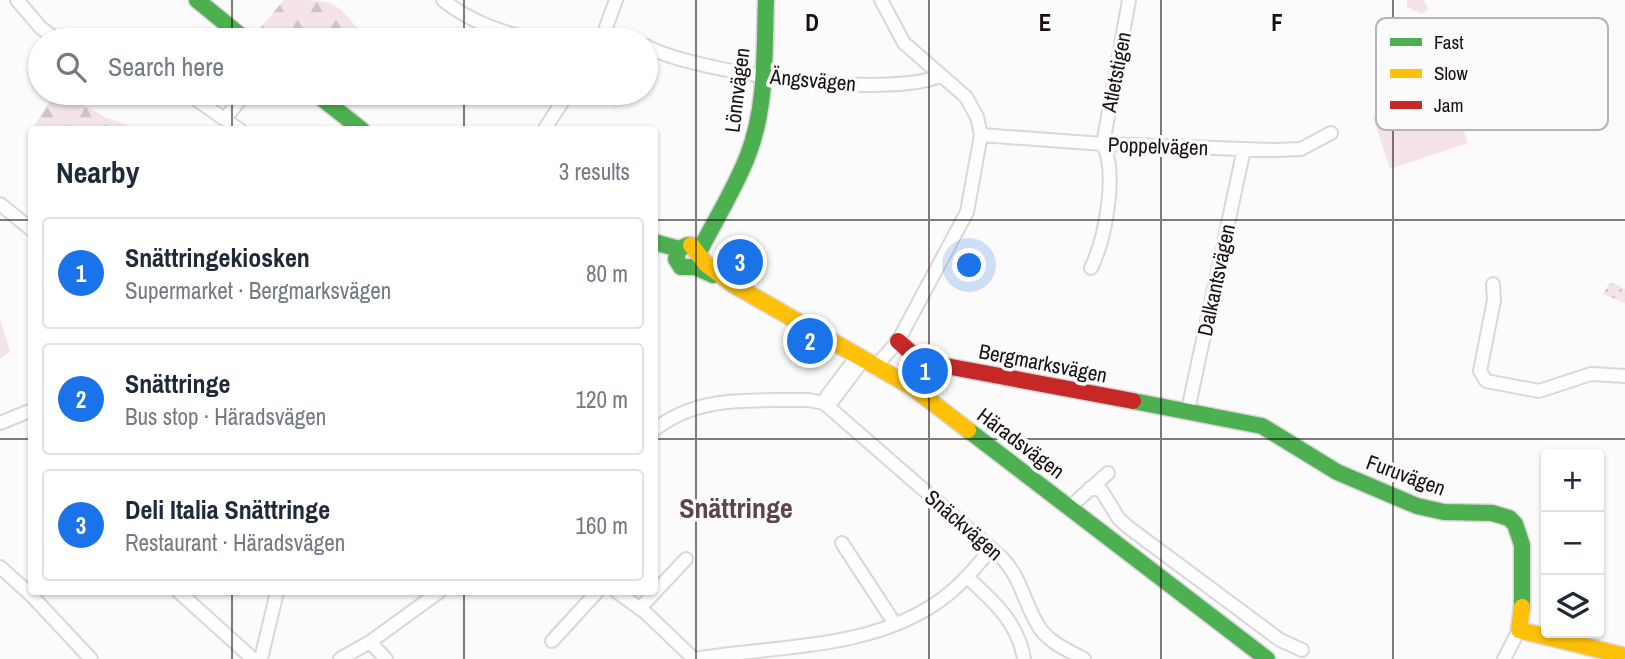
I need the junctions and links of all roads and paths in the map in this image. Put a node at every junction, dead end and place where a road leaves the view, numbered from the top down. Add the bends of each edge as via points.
1 (17, 0) edge
2 (197, 0) edge
3 (443, 0) edge
4 (616, 0) edge
5 (766, 0) edge
6 (881, 0) edge
7 (1129, 0) edge
8 (41, 28) edge
9 (231, 28) edge
10 (494, 28) edge
11 (606, 28) edge
12 (658, 51) edge
13 (941, 75) junction
14 (764, 76) junction
15 (205, 105) edge
16 (235, 105) edge
17 (330, 105) edge
18 (560, 105) edge
19 (225, 119) junction
20 (235, 126) edge
21 (357, 126) edge
22 (547, 126) edge
23 (1331, 133) dead end
24 (981, 135) junction
25 (1103, 144) junction
26 (1244, 149) junction
27 (0, 204) edge
28 (28, 227) edge
29 (658, 245) edge
30 (690, 254) junction
31 (1091, 268) dead end
32 (1493, 284) dead end
33 (898, 341) junction
34 (866, 360) junction
35 (1625, 376) edge
36 (824, 403) junction
37 (1188, 410) junction
38 (28, 412) edge
39 (0, 423) edge
40 (658, 428) edge
41 (1108, 473) dead end
42 (1090, 488) junction
43 (1070, 506) junction
44 (842, 543) dead end
45 (991, 549) junction
46 (686, 559) dead end
47 (0, 567) edge
48 (967, 577) junction
49 (658, 589) edge
50 (28, 591) edge
51 (32, 595) edge
52 (182, 595) edge
53 (276, 595) edge
54 (435, 595) edge
55 (594, 595) edge
56 (621, 595) edge
57 (652, 595) edge
58 (640, 608) junction
59 (895, 624) junction
60 (1520, 630) junction
61 (552, 641) dead end
62 (370, 642) junction
63 (1302, 650) dead end
64 (1625, 656) edge
65 (91, 659) edge
66 (253, 659) edge
67 (261, 659) edge
68 (340, 659) edge
69 (386, 659) edge
70 (694, 659) edge
71 (1024, 659) edge
72 (1084, 659) edge
73 (1267, 659) edge
74 (1504, 659) edge

1 - 8 street
2 - 9 street
3 - 10 street
4 - 11 street
5 - 14 street, Lönnvägen
6 - 13 street via 904,43
7 - 25 street, Atletstigen
12 - 14 street, Ängsvägen
13 - 14 street, Ängsvägen via 918,82 859,85
13 - 24 street via 965,97
14 - 30 street, Lönnvägen via 752,144 715,218
15 - 19 street
16 - 19 street
17 - 21 street
18 - 22 street
19 - 20 street
23 - 26 street, Poppelvägen via 1301,149
24 - 25 street, Poppelvägen
24 - 33 street via 967,212
25 - 26 street, Poppelvägen
25 - 31 street, Atletstigen via 1108,200 1101,248
26 - 37 street, Dalkantsvägen
27 - 28 street
29 - 30 street, Häradsvägen
30 - 34 street, Häradsvägen via 734,285
32 - 35 street via 1480,371 1486,381 1539,391 1591,374
33 - 34 street
33 - 37 street, Bergmarksvägen via 917,358 946,366
34 - 36 street via 832,400
34 - 43 street, Häradsvägen via 912,387
36 - 40 street via 711,403 686,410
36 - 45 street, Snäckvägen
37 - 60 street, Furuvägen via 1272,430 1325,467 1428,510 1499,513 1508,518 1520,535
38 - 39 street
41 - 42 street
42 - 43 street
42 - 63 street, Häradsvägen via 1101,490 1128,527 1280,640
43 - 73 street, Häradsvägen
44 - 59 street
45 - 48 street
45 - 72 street, Snäckvägen via 1014,571 1045,635
46 - 49 street
47 - 50 street
48 - 59 street via 942,598
48 - 71 street via 1011,621
51 - 65 street
52 - 66 street
53 - 67 street
54 - 62 street
55 - 61 street
56 - 58 street
57 - 58 street
58 - 70 street
59 - 70 street via 841,639
60 - 64 street
60 - 74 street, Furuvägen
62 - 68 street
62 - 69 street

